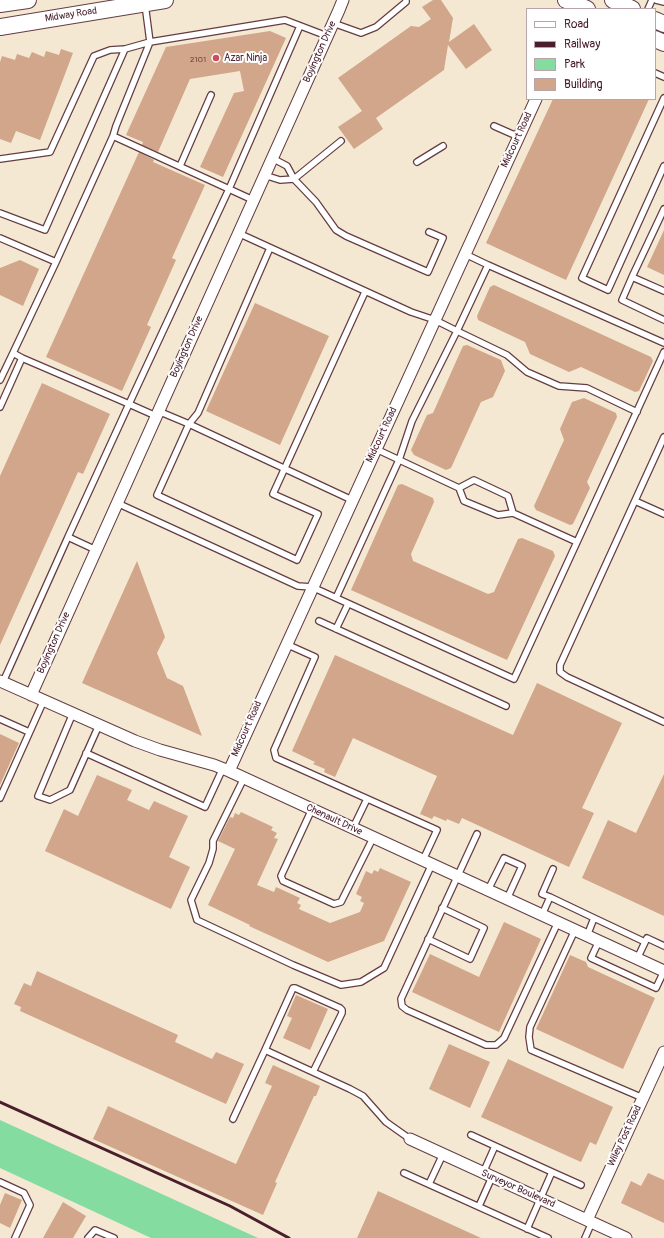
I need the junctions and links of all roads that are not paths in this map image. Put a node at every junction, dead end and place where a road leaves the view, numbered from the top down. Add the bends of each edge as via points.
1 (28, 0) edge
2 (165, 0) edge
3 (343, 0) edge
4 (406, 0) edge
5 (656, 0) edge
6 (144, 2) edge
7 (664, 2) edge
8 (0, 4) edge
9 (333, 23) junction
10 (300, 26) junction
11 (0, 27) edge
12 (327, 36) junction
13 (150, 42) junction
14 (125, 49) junction
15 (211, 95) dead end
16 (664, 98) edge
17 (536, 100) edge
18 (494, 126) dead end
19 (113, 136) junction
20 (519, 137) junction
21 (341, 141) dead end
22 (443, 146) dead end
23 (272, 158) junction
24 (0, 159) edge
25 (417, 162) dead end
26 (180, 166) junction
27 (664, 166) edge
28 (264, 175) junction
29 (294, 178) junction
30 (228, 189) junction
31 (253, 200) junction
32 (664, 209) edge
33 (0, 213) edge
34 (428, 232) dead end
35 (238, 233) junction
36 (0, 238) edge
37 (270, 248) junction
38 (465, 254) junction
39 (56, 262) junction
40 (488, 265) junction
41 (632, 277) junction
42 (664, 291) edge
43 (366, 292) junction
44 (435, 320) junction
45 (664, 320) edge
46 (457, 330) junction
47 (664, 343) edge
48 (664, 352) edge
49 (12, 353) junction
50 (22, 358) junction
51 (0, 380) edge
52 (129, 404) junction
53 (0, 407) edge
54 (637, 412) junction
55 (157, 414) junction
56 (189, 424) junction
57 (664, 437) edge
58 (376, 449) junction
59 (399, 460) junction
60 (285, 469) junction
61 (459, 488) junction
62 (352, 500) junction
63 (635, 501) junction
64 (117, 503) junction
65 (513, 513) junction
66 (664, 514) edge
67 (68, 537) junction
68 (577, 542) junction
69 (96, 550) junction
70 (312, 587) junction
71 (336, 598) junction
72 (348, 604) junction
73 (319, 621) dead end
74 (336, 629) junction
75 (286, 644) junction
76 (2, 682) edge
77 (31, 695) junction
78 (44, 700) junction
79 (506, 706) dead end
80 (72, 713) junction
81 (0, 719) edge
82 (664, 722) edge
83 (99, 725) junction
84 (29, 732) junction
85 (86, 753) junction
86 (226, 770) junction
87 (244, 778) junction
88 (0, 798) edge
89 (367, 799) junction
90 (312, 809) junction
91 (353, 828) junction
92 (477, 834) dead end
93 (373, 838) junction
94 (428, 862) junction
95 (553, 869) dead end
96 (457, 876) junction
97 (488, 890) junction
98 (550, 897) junction
99 (507, 898) junction
100 (442, 908) junction
101 (542, 915) junction
102 (594, 918) junction
103 (558, 922) junction
104 (575, 930) junction
105 (587, 936) junction
106 (428, 939) junction
107 (599, 941) junction
108 (645, 942) junction
109 (664, 946) edge
110 (637, 959) junction
111 (664, 971) edge
112 (265, 1050) junction
113 (664, 1052) edge
114 (313, 1072) junction
115 (643, 1098) junction
116 (233, 1119) dead end
117 (471, 1135) dead end
118 (410, 1140) joint
119 (495, 1146) junction
120 (443, 1154) junction
121 (552, 1172) junction
122 (404, 1173) dead end
123 (487, 1175) junction
124 (0, 1182) edge
125 (429, 1184) junction
126 (581, 1185) dead end
127 (540, 1199) junction
128 (479, 1206) junction
129 (589, 1221) junction
130 (528, 1228) junction
131 (14, 1238) edge
132 (88, 1238) edge
133 (114, 1238) edge
134 (548, 1238) edge
135 (585, 1238) edge
136 (626, 1238) edge

1 - 8 main road
2 - 6 main road, Midway Road
3 - 9 street, Boyington Drive
4 - 9 lane via 376,27 361,33
5 - 7 lane
6 - 11 main road, Midway Road
6 - 13 lane
9 - 12 street, Boyington Drive
10 - 12 lane
10 - 13 lane via 285,20
10 - 30 lane
12 - 23 street, Boyington Drive
13 - 14 lane
13 - 19 lane
14 - 24 lane via 110,50 94,56 50,152
14 - 33 lane via 45,230
15 - 26 lane
16 - 27 lane via 582,278 608,290
17 - 20 street, Midcourt Road
18 - 20 lane
19 - 26 lane
19 - 39 lane
20 - 38 street, Midcourt Road
21 - 29 lane
22 - 25 lane
23 - 28 street, Boyington Drive
23 - 29 lane via 287,166
26 - 30 lane
28 - 29 lane via 280,180
28 - 31 street, Boyington Drive
29 - 34 lane via 316,202 336,230 428,272 443,238
30 - 31 lane
30 - 52 lane
31 - 35 street, Boyington Drive
32 - 41 lane
35 - 37 lane
35 - 55 street, Boyington Drive
36 - 39 lane
37 - 43 lane
37 - 56 lane via 198,413
38 - 40 lane
38 - 44 street, Midcourt Road
39 - 49 lane
40 - 46 lane
40 - 47 lane
41 - 42 lane
41 - 45 lane via 622,300
43 - 44 lane
43 - 60 lane
44 - 46 lane
44 - 58 street, Midcourt Road
46 - 54 lane via 507,355 527,372 559,386 587,388
46 - 59 lane via 412,422
48 - 54 lane
49 - 50 lane
49 - 51 lane
50 - 52 lane
50 - 53 lane
52 - 55 lane
52 - 67 lane
54 - 68 lane
55 - 56 lane
55 - 64 street, Boyington Drive
56 - 60 lane
56 - 60 lane via 157,495 297,560 318,514 274,494
57 - 63 lane
58 - 59 lane
58 - 62 street, Midcourt Road
59 - 61 lane
59 - 71 lane
60 - 62 lane
61 - 65 lane via 464,501 498,515
61 - 65 lane via 474,480 508,496
62 - 70 street, Midcourt Road
63 - 66 lane
63 - 82 lane via 560,665 560,672 567,678
64 - 69 street, Boyington Drive
64 - 70 lane via 298,586
65 - 68 lane
67 - 69 lane
67 - 76 lane
68 - 72 lane via 514,679
69 - 77 street, Boyington Drive
70 - 71 lane
70 - 75 street, Midcourt Road
71 - 72 lane
72 - 74 lane
73 - 74 lane
74 - 79 lane
75 - 86 street, Midcourt Road
75 - 89 lane via 314,657 274,750 276,758
76 - 77 street, Chenault Drive
77 - 78 street, Chenault Drive
78 - 80 street, Chenault Drive
78 - 84 lane
80 - 83 street, Chenault Drive
80 - 85 lane via 38,796 50,800 70,790
81 - 84 lane
83 - 85 lane
83 - 86 street, Chenault Drive via 160,750
84 - 88 lane
85 - 86 lane via 206,807
86 - 87 street, Chenault Drive
87 - 90 street, Chenault Drive
87 - 94 lane via 213,841 209,863 192,900 193,910 197,920 293,965 341,985 361,982 384,968
89 - 91 lane
89 - 94 lane via 437,830
90 - 91 street, Chenault Drive
90 - 93 lane via 281,876 283,881 334,904 341,902
91 - 93 street, Chenault Drive
92 - 96 lane
93 - 94 street, Chenault Drive
94 - 96 street, Chenault Drive
95 - 98 lane via 542,894
96 - 97 street, Chenault Drive
96 - 100 lane
97 - 99 street, Chenault Drive
97 - 99 lane via 504,858 516,863 522,866
98 - 101 lane
98 - 102 lane
99 - 101 street, Chenault Drive
100 - 106 lane
100 - 106 lane via 484,928 470,959
101 - 103 street, Chenault Drive
102 - 105 lane
102 - 108 lane
103 - 104 street, Chenault Drive
103 - 106 lane via 504,1038 496,1045 486,1045 402,1006 401,998
104 - 105 street, Chenault Drive
104 - 115 lane via 530,1028 528,1037 531,1050
105 - 107 street, Chenault Drive
107 - 110 street, Chenault Drive
107 - 111 lane via 591,958 656,988
108 - 109 lane via 647,938
108 - 110 lane
110 - 111 street, Chenault Drive
112 - 114 lane
112 - 114 lane via 293,988 340,1008 342,1013
112 - 116 lane
113 - 115 street, Wiley Post Road
114 - 118 lane via 363,1096 386,1122
115 - 129 street, Wiley Post Road
117 - 119 lane
118 - 120 street, Surveyor Boulevard
119 - 121 lane
119 - 123 lane
120 - 123 street, Surveyor Boulevard
120 - 125 lane
121 - 126 lane
121 - 127 lane
122 - 125 lane
123 - 127 street, Surveyor Boulevard
123 - 128 lane
124 - 131 lane via 24,1193 30,1205
125 - 128 lane
127 - 129 street, Surveyor Boulevard
127 - 130 lane
128 - 130 lane
129 - 135 lane
129 - 136 street, Surveyor Boulevard
130 - 134 lane
132 - 133 lane via 95,1230

